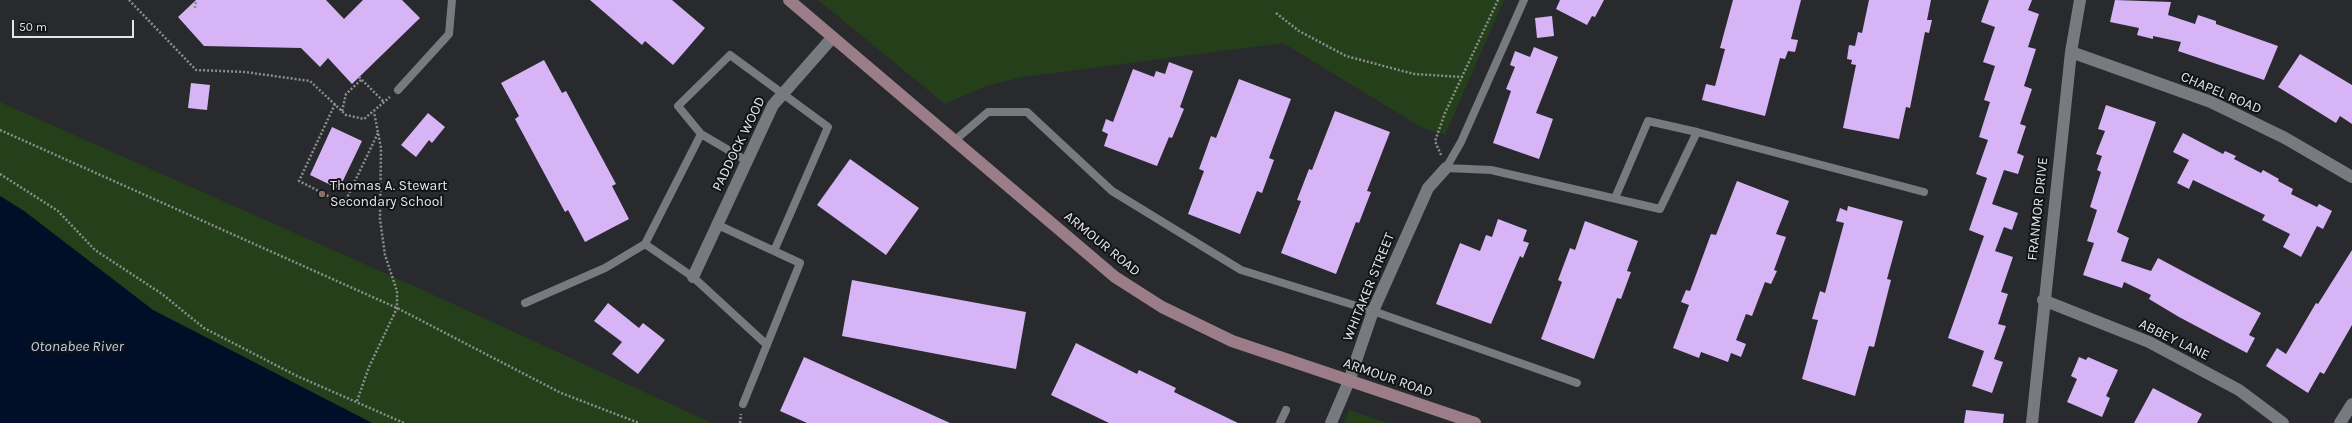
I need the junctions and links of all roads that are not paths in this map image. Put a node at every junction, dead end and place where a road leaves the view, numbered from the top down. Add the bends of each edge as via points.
1 (452, 0) edge
2 (789, 0) edge
3 (1524, 0) edge
4 (2080, 0) edge
5 (832, 38) junction
6 (2071, 52) junction
7 (398, 90) road end
8 (783, 92) junction
9 (1697, 132) junction
10 (701, 134) junction
11 (954, 141) junction
12 (747, 161) junction
13 (1446, 168) junction
14 (2352, 177) edge
15 (1924, 192) dead end
16 (1615, 198) junction
17 (718, 225) junction
18 (645, 244) junction
19 (774, 251) junction
20 (693, 276) junction
21 (2043, 300) junction
22 (525, 303) dead end
23 (1373, 311) junction
24 (767, 344) junction
25 (1349, 381) junction
26 (1577, 383) dead end
27 (743, 404) dead end
28 (2352, 404) edge
29 (1286, 410) dead end
30 (1280, 423) edge
31 (1331, 423) edge
32 (1475, 423) edge
33 (2032, 423) edge
34 (2283, 423) edge
35 (2340, 423) edge

1 - 7 lane via 449,34
2 - 5 main road, ARMOUR ROAD
3 - 13 lane
4 - 6 street, FRANMOR DRIVE
5 - 8 street, PADDOCK WOOD
5 - 11 main road, ARMOUR ROAD
6 - 14 street, CHAPEL ROAD via 2211,102 2286,138
6 - 21 street, FRANMOR DRIVE
8 - 10 lane via 730,55 678,106
8 - 12 street, PADDOCK WOOD via 773,105
8 - 19 lane via 828,127
9 - 15 lane
9 - 16 lane via 1660,209
9 - 16 lane via 1648,121
10 - 12 lane
10 - 18 lane
11 - 23 lane via 988,112 1027,112 1112,191 1241,270
11 - 25 main road, ARMOUR ROAD via 1115,277 1162,307 1232,341
12 - 17 street, PADDOCK WOOD
13 - 16 lane via 1491,170
13 - 23 street, WHITAKER STREET via 1428,188
17 - 19 lane
17 - 20 street, PADDOCK WOOD
18 - 20 lane
18 - 22 lane via 605,268
19 - 24 lane via 800,263
20 - 24 lane
21 - 33 street, FRANMOR DRIVE
21 - 34 street, ABBEY LANE via 2149,342 2239,390
23 - 25 street, WHITAKER STREET
23 - 26 lane
24 - 27 lane
25 - 31 street, WHITAKER STREET
25 - 32 main road, ARMOUR ROAD
28 - 35 street
29 - 30 lane

